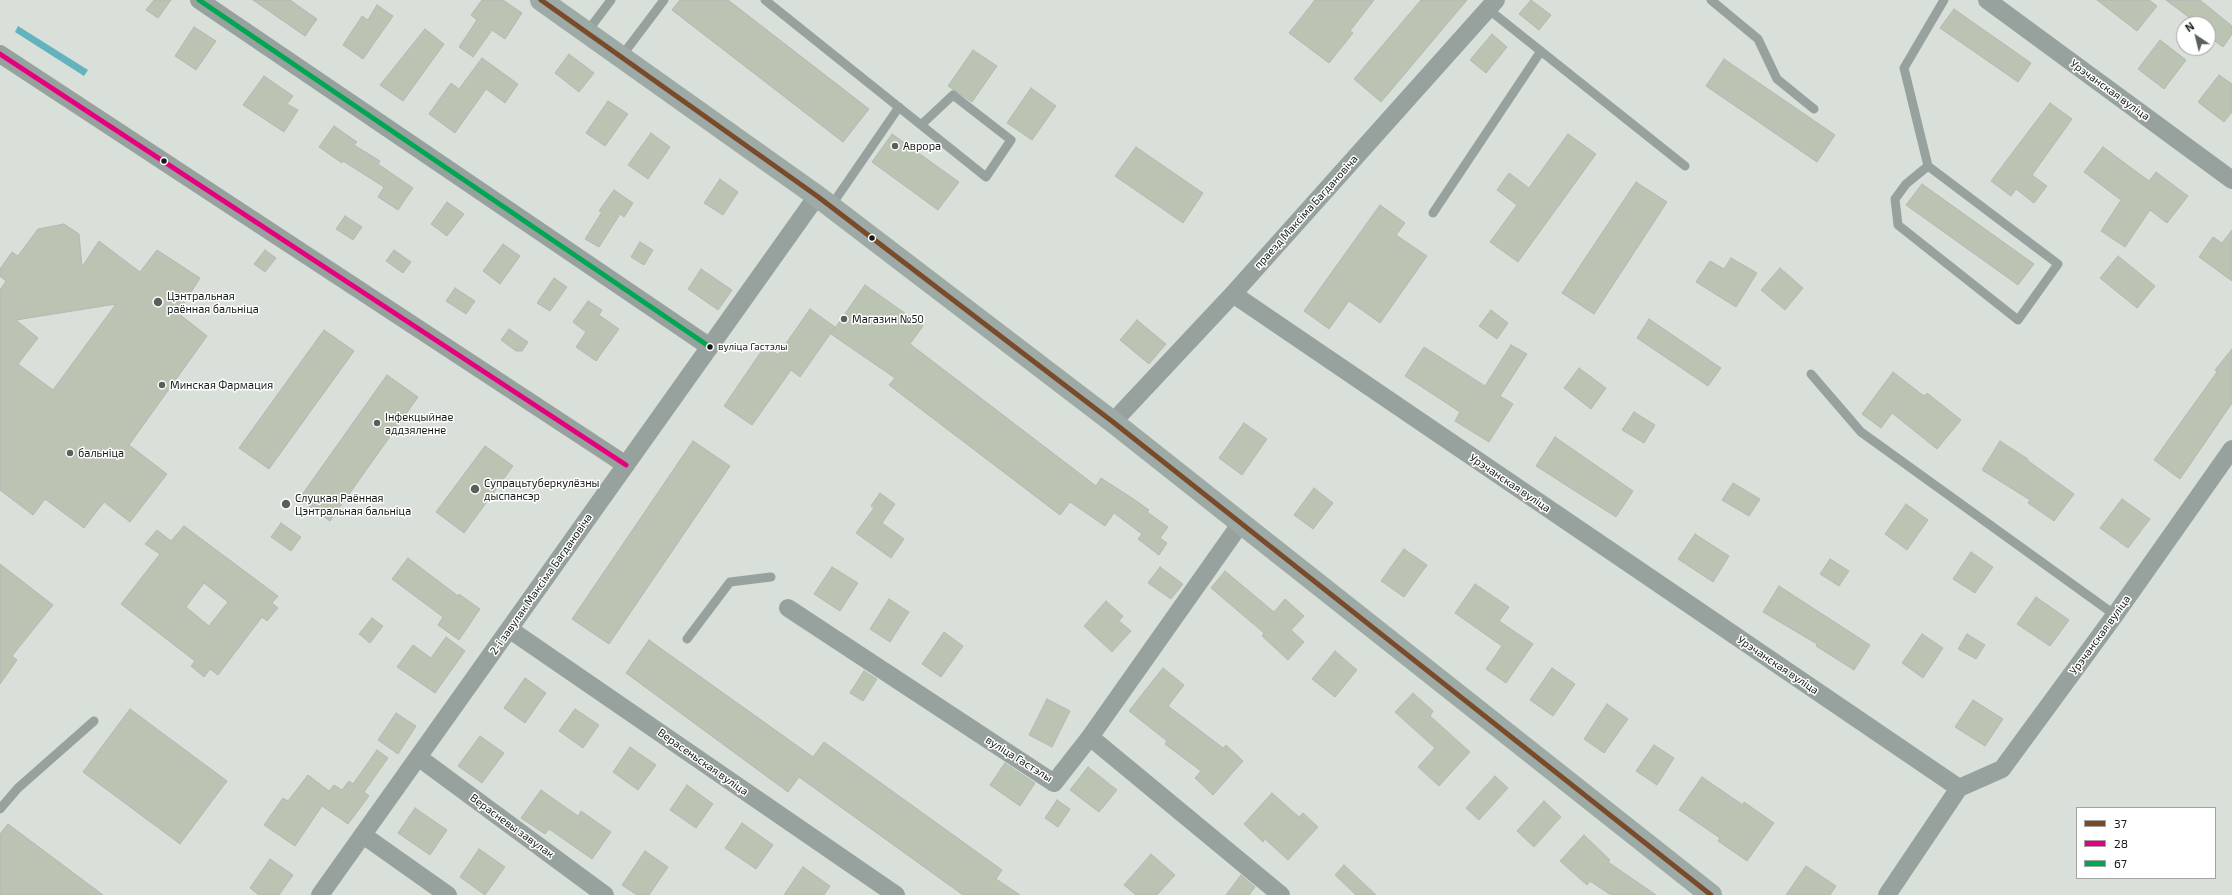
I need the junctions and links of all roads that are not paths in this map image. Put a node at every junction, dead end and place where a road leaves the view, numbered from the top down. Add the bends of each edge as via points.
1 (199, 0) edge
2 (541, 0) edge
3 (611, 0) edge
4 (664, 0) edge
5 (765, 0) edge
6 (1711, 0) edge
7 (1944, 0) edge
8 (1987, 0) edge
9 (1492, 5) edge
10 (587, 32) junction
11 (1541, 51) junction
12 (0, 54) edge
13 (621, 57) junction
14 (899, 107) junction
15 (1814, 109) dead end
16 (921, 125) junction
17 (1685, 166) dead end
18 (1928, 166) junction
19 (2232, 180) edge
20 (824, 201) junction
21 (1433, 213) dead end
22 (1233, 294) junction
23 (710, 347) junction
24 (1811, 374) dead end
25 (1113, 422) junction
26 (2232, 449) edge
27 (626, 465) junction
28 (1241, 523) junction
29 (771, 577) dead end
30 (788, 608) dead end
31 (2115, 615) junction
32 (509, 629) junction
33 (687, 639) dead end
34 (94, 722) dead end
35 (1090, 737) junction
36 (418, 757) junction
37 (1959, 788) junction
38 (0, 809) edge
39 (363, 835) junction
40 (320, 895) edge
41 (448, 895) edge
42 (605, 895) edge
43 (896, 895) edge
44 (1281, 895) edge
45 (1711, 895) edge
46 (1887, 895) edge

1 - 23 street
2 - 10 main road
3 - 10 lane
4 - 13 lane
5 - 14 lane
6 - 15 lane via 1758,39 1777,79
7 - 18 lane via 1904,68
8 - 19 street, Урэчанская вуліца
9 - 11 lane
9 - 22 street, праезд Максіма Багдановіча
10 - 13 main road
11 - 17 lane
11 - 21 lane
12 - 27 street
13 - 20 main road
14 - 16 lane
14 - 20 lane
16 - 16 lane via 986,177 1011,140 953,95
18 - 18 lane via 2058,264 2018,320 1898,225 1896,199 1906,184
20 - 23 street, 2-і завулак Максіма Багдановіча
20 - 25 main road
22 - 25 street, праезд Максіма Багдановіча
22 - 37 street, Урэчанская вуліца
23 - 27 street, 2-і завулак Максіма Багдановіча
24 - 31 lane via 1861,432
25 - 28 main road
26 - 31 street, Урэчанская вуліца
27 - 32 street, 2-і завулак Максіма Багдановіча
28 - 35 street
28 - 45 main road
29 - 33 lane via 730,582
30 - 35 street, вуліца Гастэлы via 1054,783
31 - 37 street, Урэчанская вуліца via 2002,769
32 - 36 street, 2-і завулак Максіма Багдановіча
32 - 43 street, Верасеньская вуліца
34 - 38 lane via 18,788
35 - 44 street
36 - 39 street, 2-і завулак Максіма Багдановіча
36 - 42 street, Верасневы завулак
37 - 46 street
39 - 40 street, 2-і завулак Максіма Багдановіча
39 - 41 street

